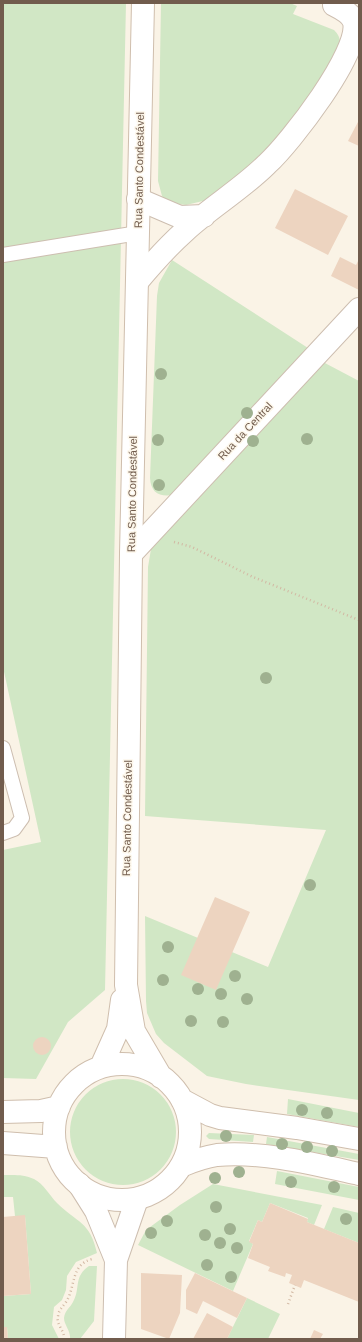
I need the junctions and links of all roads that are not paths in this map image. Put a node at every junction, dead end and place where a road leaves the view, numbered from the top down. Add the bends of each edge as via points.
1 (142, 3) edge
2 (334, 5) dead end
3 (138, 199) junction
4 (204, 216) junction
5 (138, 233) junction
6 (3, 255) edge
7 (137, 282) junction
8 (359, 309) edge
9 (131, 554) junction
10 (3, 748) edge
11 (3, 833) edge
12 (126, 985) junction
13 (101, 1067) junction
14 (161, 1077) junction
15 (182, 1100) junction
16 (59, 1107) junction
17 (3, 1112) edge
18 (359, 1139) edge
19 (3, 1143) edge
20 (56, 1147) junction
21 (182, 1166) junction
22 (359, 1174) edge
23 (79, 1184) junction
24 (137, 1199) junction
25 (106, 1260) junction
26 (114, 1339) edge

1 - 3 street, Rua Santo Condestável
2 - 4 street via 349,14 354,21 355,32 347,53 322,96 295,134 267,165
3 - 4 street via 180,217
3 - 5 street, Rua Santo Condestável
4 - 7 street via 166,248
5 - 6 lane
5 - 7 street, Rua Santo Condestável
7 - 9 street, Rua Santo Condestável
8 - 9 street, Rua da Central
9 - 12 street, Rua Santo Condestável
10 - 11 lane via 22,818 14,829
12 - 13 street, Rua Santo Condestável via 118,1030
12 - 14 street, Rua Santo Condestável via 134,1031
13 - 14 street via 119,1064 137,1066
13 - 16 street via 75,1082
14 - 15 street via 173,1087
15 - 18 street via 220,1118
15 - 21 street via 188,1116 190,1133 188,1150
16 - 17 street via 41,1111
16 - 20 street via 55,1120
19 - 20 street
20 - 23 street via 69,1174
21 - 22 street via 208,1157 237,1155 285,1160
21 - 24 street via 162,1187
23 - 24 street via 92,1193 106,1198
23 - 25 street via 96,1211
24 - 25 street
25 - 26 street

